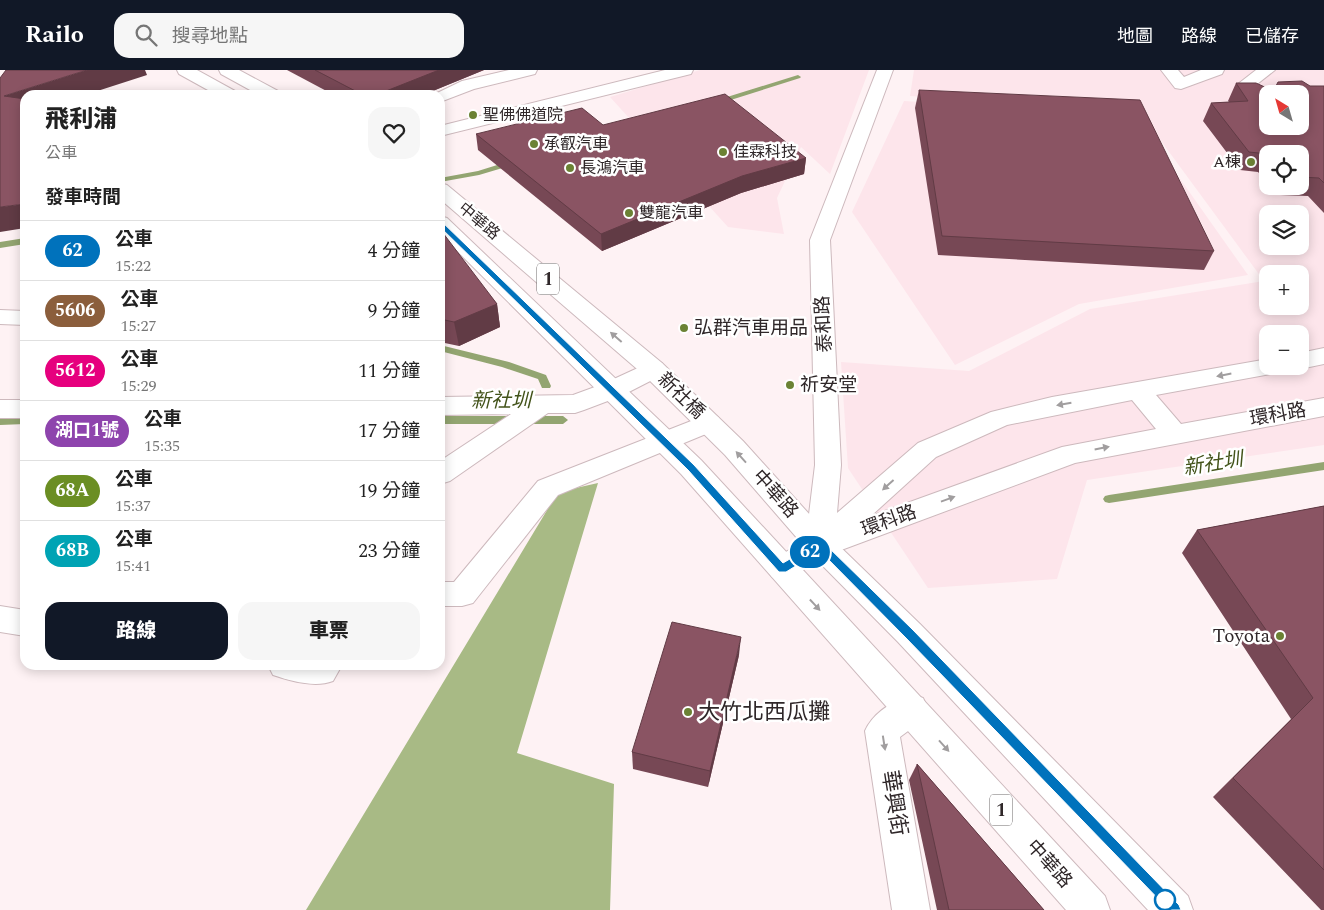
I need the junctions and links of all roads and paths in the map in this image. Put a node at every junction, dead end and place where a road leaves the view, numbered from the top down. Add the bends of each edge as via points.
1 (185, 70) edge
2 (227, 70) edge
3 (529, 70) edge
4 (685, 70) edge
5 (885, 70) edge
6 (1169, 70) edge
7 (1216, 70) edge
8 (1267, 70) edge
9 (220, 90) edge
10 (263, 90) edge
11 (445, 94) edge
12 (1258, 100) edge
13 (445, 130) edge
14 (445, 193) edge
15 (445, 227) edge
16 (0, 317) edge
17 (20, 318) edge
18 (1324, 356) edge
19 (1309, 359) edge
20 (653, 369) junction
21 (1259, 369) edge
22 (612, 390) junction
23 (1138, 392) junction
24 (543, 404) junction
25 (445, 406) edge
26 (1324, 406) edge
27 (20, 409) edge
28 (0, 410) edge
29 (709, 424) junction
30 (1175, 434) junction
31 (664, 441) junction
32 (445, 471) edge
33 (820, 545) junction
34 (782, 569) junction
35 (445, 594) edge
36 (0, 619) edge
37 (20, 622) edge
38 (912, 709) junction
39 (911, 910) edge
40 (1091, 910) edge
41 (1174, 910) edge

1 - 9 main road
2 - 10 main road
3 - 11 main road
4 - 13 main road
5 - 33 main road, 泰和路 via 820,240 828,465
6 - 7 main road via 1181,84
8 - 12 main road via 1246,84
20 -> 14 main road, 中華路 / 1
15 - 22 main road, 中華路 / 1
16 - 17 main road
18 - 19 main road
20 - 22 main road
20 - 29 main road, 新社橋 / 1
21 -> 23 main road, 環科路
22 - 24 main road via 575,404
22 - 31 main road, 1
23 - 30 main road
23 -> 33 main road, 環科路 via 1000,418 927,450
24 - 25 main road
24 - 32 main road
26 - 30 main road, 環科路
27 - 28 main road
29 - 31 main road
33 -> 29 main road, 中華路 / 1
33 -> 30 main road, 環科路 via 1071,454
31 - 34 main road, 中華路 / 1
31 - 35 main road via 548,488 462,594
33 - 34 main road
33 - 41 main road, 中華路 / 1 via 909,633
34 -> 38 main road, 中華路 / 1
36 - 37 main road
38 -> 39 main road, 華興街 via 882,731
38 -> 40 main road, 中華路 / 1

